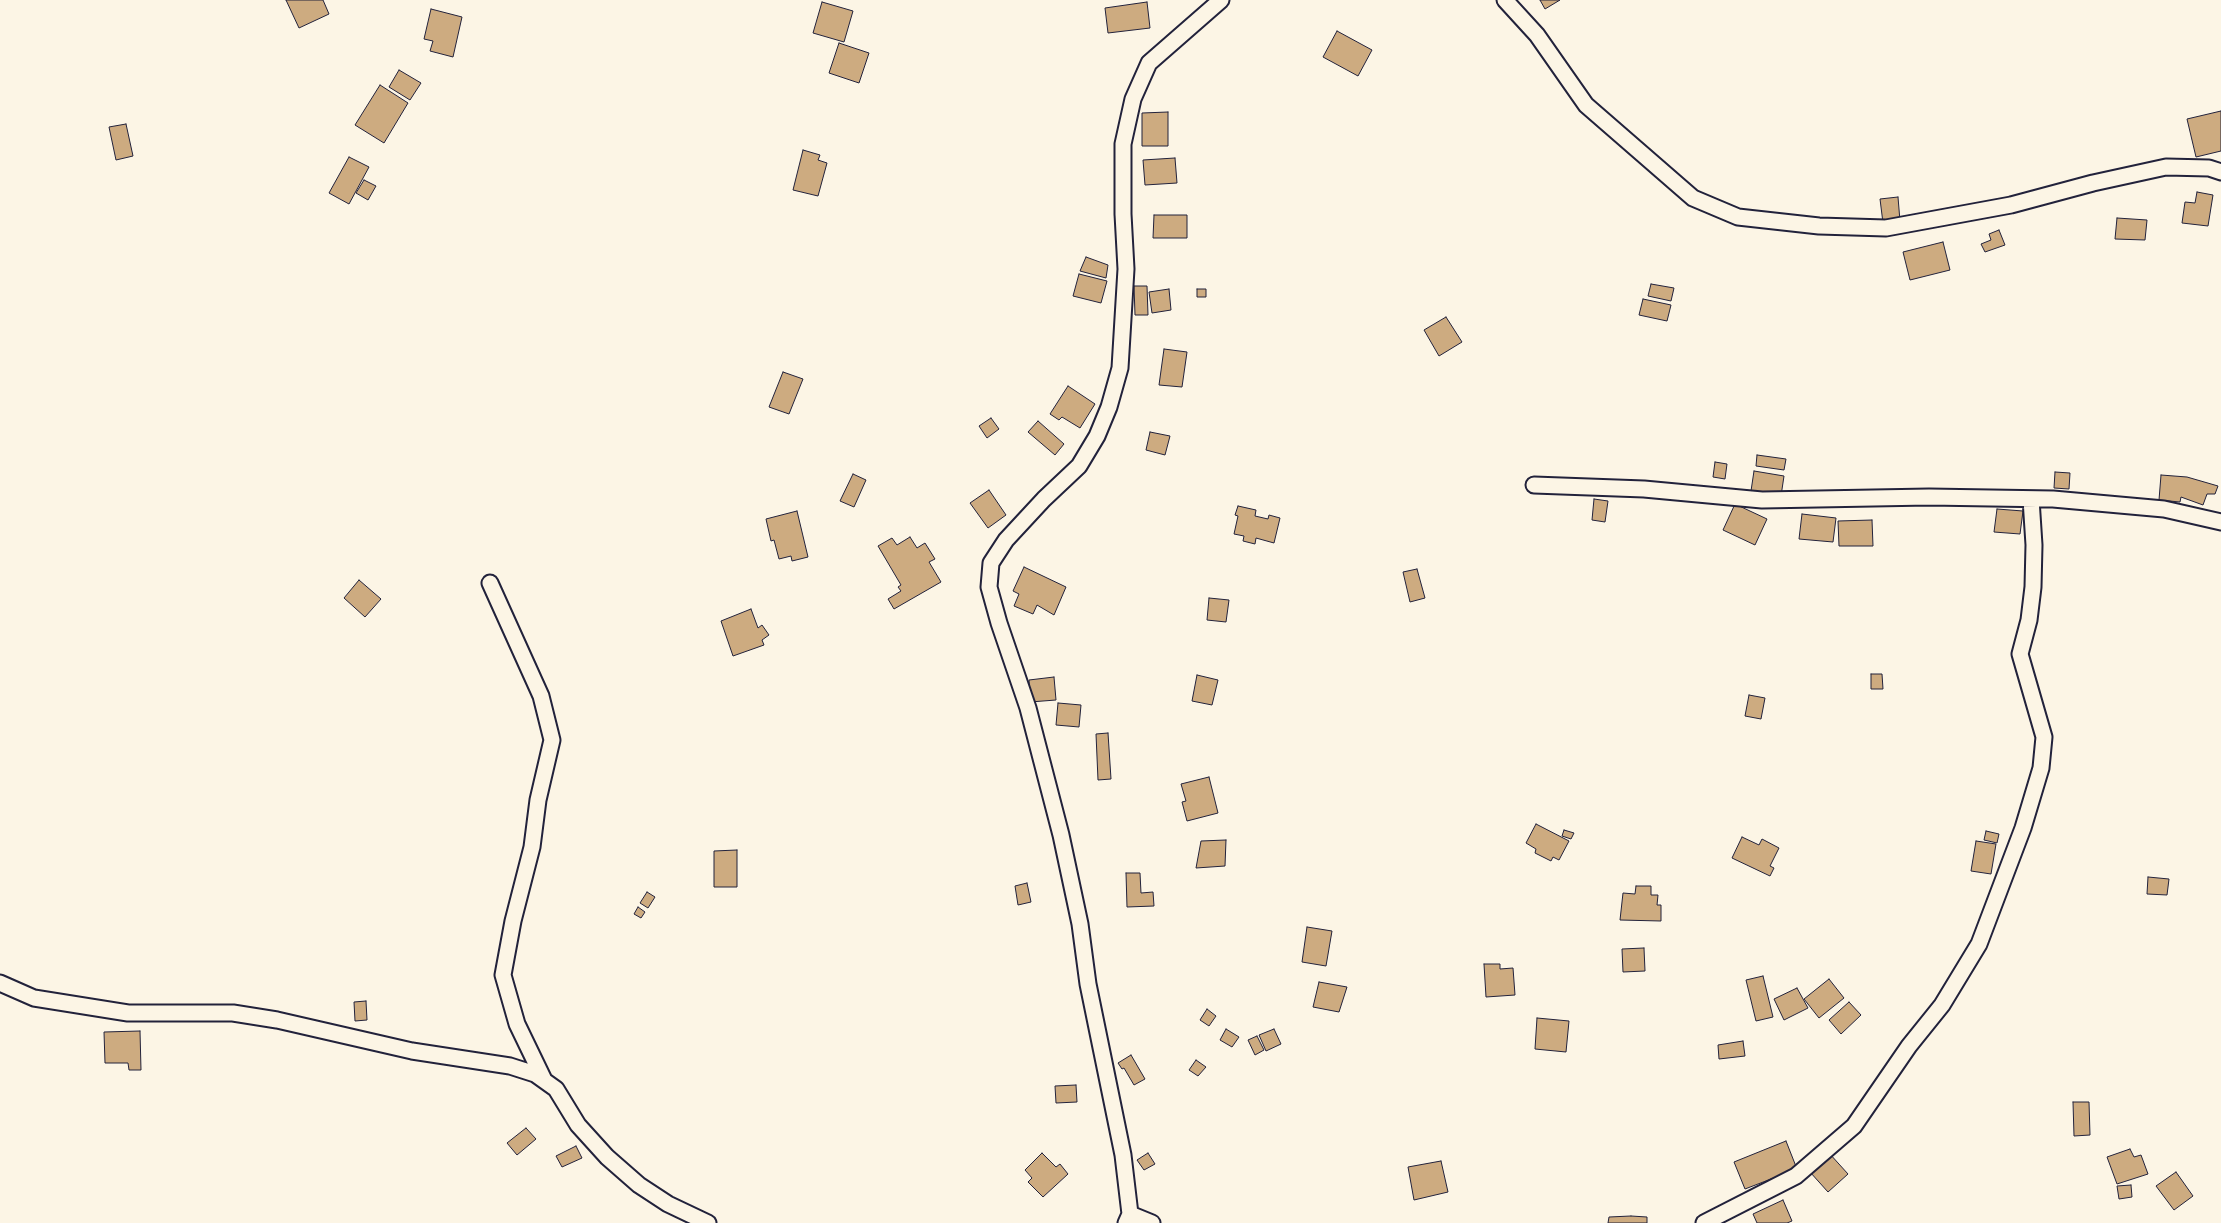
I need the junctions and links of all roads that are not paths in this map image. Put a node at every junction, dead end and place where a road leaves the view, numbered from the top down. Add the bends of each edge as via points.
1 (1221, 0) edge
2 (1505, 0) edge
3 (2221, 172) edge
4 (1534, 485) dead end
5 (2031, 499) junction
6 (2221, 522) edge
7 (490, 583) dead end
8 (0, 983) edge
9 (544, 1080) junction
10 (1128, 1218) edge
11 (708, 1223) edge
12 (1152, 1223) edge
13 (1704, 1223) edge

1 - 10 street via 1148,63 1133,99 1123,144 1126,269 1120,368 1109,407 1080,466 1006,540 991,563 989,587 1028,708 1080,924 1088,984 1123,1155
2 - 3 street via 1537,35 1586,105 1693,198 1738,218 1886,228 2011,205 2166,167 2210,168
4 - 5 street via 1644,489 1762,500
5 - 6 street via 2164,509
5 - 13 street via 2033,587 2020,654 2044,737 2041,768 2023,828 1979,944 1942,1005 1908,1046 1854,1126 1796,1176
7 - 9 street via 541,696 552,740 503,975 517,1024
8 - 9 street via 34,998 128,1012 233,1013 277,1020 412,1051 510,1066
9 - 11 street via 556,1089 578,1125 639,1185 668,1204
10 - 12 street

